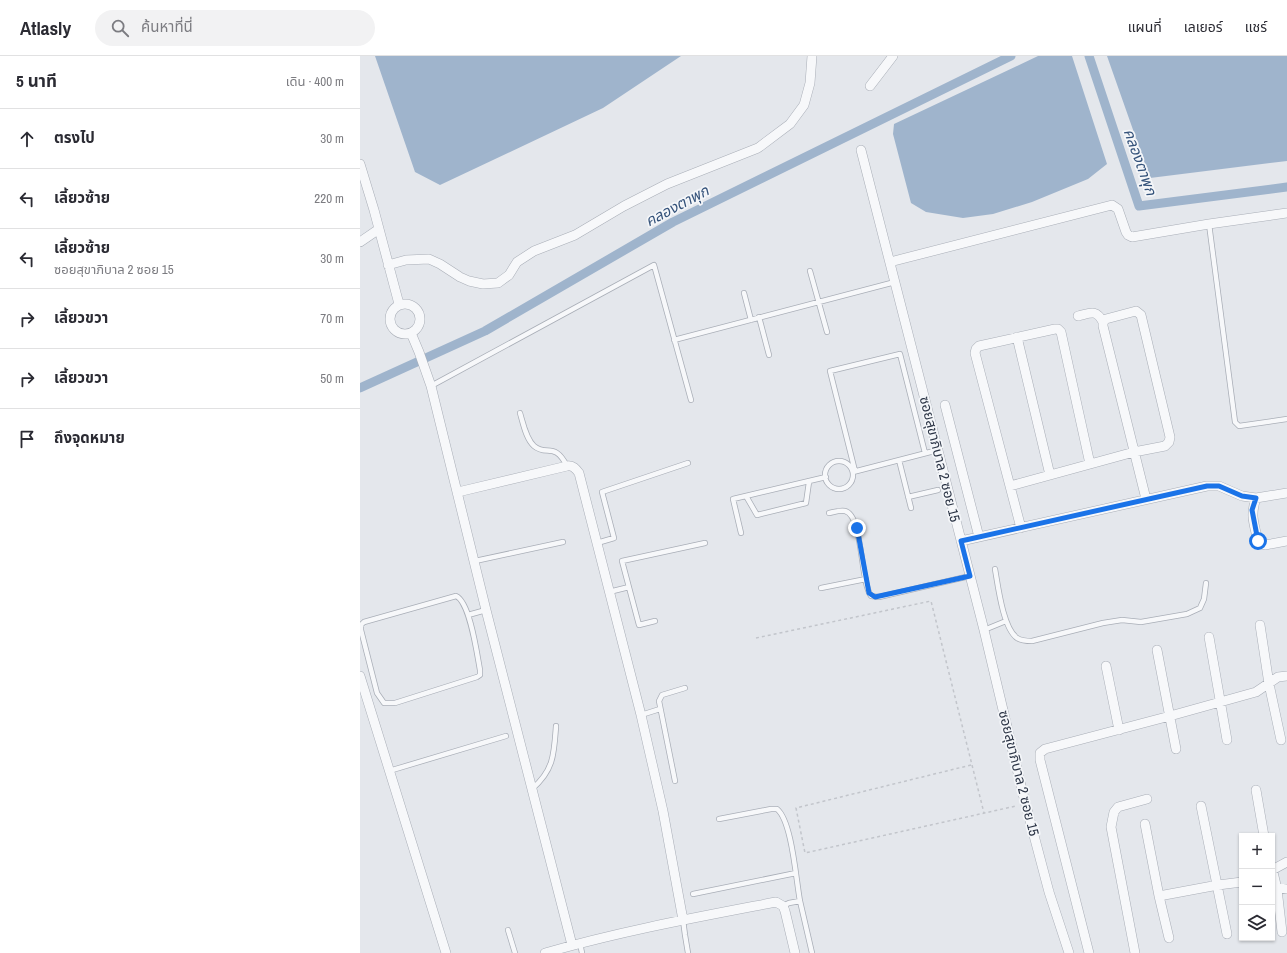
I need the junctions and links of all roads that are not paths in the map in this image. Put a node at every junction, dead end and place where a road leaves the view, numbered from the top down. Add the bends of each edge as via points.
1 (812, 56) edge
2 (893, 56) edge
3 (870, 86) dead end
4 (862, 150) dead end
5 (360, 164) edge
6 (1287, 212) edge
7 (1209, 224) junction
8 (379, 229) junction
9 (360, 242) edge
10 (890, 262) junction
11 (388, 265) junction
12 (810, 272) dead end
13 (895, 282) junction
14 (744, 293) dead end
15 (818, 302) junction
16 (399, 304) junction
17 (1078, 316) dead end
18 (759, 317) junction
19 (751, 320) junction
20 (1103, 322) junction
21 (826, 332) dead end
22 (411, 333) junction
23 (1018, 337) junction
24 (674, 340) junction
25 (769, 355) dead end
26 (431, 386) junction
27 (691, 400) dead end
28 (945, 405) dead end
29 (520, 413) dead end
30 (1287, 419) edge
31 (938, 450) junction
32 (1134, 452) junction
33 (925, 453) junction
34 (899, 460) junction
35 (688, 463) dead end
36 (1090, 464) junction
37 (567, 466) junction
38 (854, 471) junction
39 (1050, 475) junction
40 (826, 477) junction
41 (808, 482) junction
42 (1010, 486) junction
43 (938, 490) dead end
44 (458, 492) junction
45 (1287, 493) edge
46 (746, 496) junction
47 (908, 497) junction
48 (1256, 498) junction
49 (1146, 499) junction
50 (911, 508) dead end
51 (829, 513) dead end
52 (1021, 528) junction
53 (740, 533) dead end
54 (979, 537) junction
55 (961, 541) junction
56 (1287, 541) edge
57 (563, 542) dead end
58 (597, 543) junction
59 (705, 543) dead end
60 (475, 561) junction
61 (995, 569) dead end
62 (970, 576) junction
63 (866, 579) junction
64 (1206, 583) dead end
65 (629, 587) junction
66 (821, 588) dead end
67 (609, 592) junction
68 (486, 610) junction
69 (468, 615) junction
70 (1006, 620) junction
71 (655, 621) dead end
72 (1260, 626) dead end
73 (984, 630) junction
74 (1209, 637) dead end
75 (1157, 650) dead end
76 (1106, 666) dead end
77 (360, 676) edge
78 (1287, 676) edge
79 (1269, 684) junction
80 (686, 688) dead end
81 (1221, 702) junction
82 (660, 710) junction
83 (640, 716) junction
84 (1170, 716) junction
85 (556, 726) dead end
86 (1119, 730) junction
87 (506, 736) dead end
88 (1227, 740) dead end
89 (1281, 740) dead end
90 (1176, 749) dead end
91 (389, 771) junction
92 (675, 781) dead end
93 (532, 789) junction
94 (1256, 790) dead end
95 (1147, 799) dead end
96 (1201, 806) dead end
97 (719, 819) dead end
98 (1145, 824) dead end
99 (1263, 833) edge
100 (1287, 862) edge
101 (1275, 868) edge
102 (796, 873) junction
103 (1239, 882) edge
104 (1218, 885) junction
105 (1275, 888) edge
106 (1287, 889) edge
107 (693, 894) dead end
108 (1275, 894) edge
109 (1159, 896) junction
110 (800, 901) junction
111 (783, 906) junction
112 (683, 920) junction
113 (508, 930) dead end
114 (1282, 932) dead end
115 (1227, 934) dead end
116 (1169, 938) dead end
117 (576, 944) junction
118 (446, 953) edge
119 (514, 953) edge
120 (545, 953) edge
121 (582, 953) edge
122 (688, 953) edge
123 (795, 953) edge
124 (812, 953) edge
125 (1069, 953) edge
126 (1089, 953) edge
127 (1135, 953) edge

1 - 11 street via 810,83 804,105 790,124 758,148 667,184 576,235 534,251 517,262 509,275 498,283 483,284 460,278 429,259 406,260
2 - 3 street
4 - 10 street, ซอยสุขาภิบาล 2 ซอย 15
5 - 8 street
6 - 7 street
7 - 10 street via 1132,237 1126,232 1118,209 1112,205
7 - 30 lane via 1235,422 1239,426
8 - 9 street
8 - 11 street
10 - 13 street, ซอยสุขาภิบาล 2 ซอย 15
11 - 16 street
12 - 15 lane
13 - 15 lane
13 - 31 street, ซอยสุขาภิบาล 2 ซอย 15
14 - 19 lane
15 - 18 lane
15 - 21 lane
16 - 22 street via 405,303 415,307 420,316 418,326
16 - 22 street via 390,316 392,327 400,334
17 - 20 street via 1093,312 1099,314
18 - 19 lane
18 - 25 lane
19 - 24 lane
20 - 32 street
20 - 32 street via 1136,311 1141,315 1170,437 1165,446
22 - 26 street
23 - 36 street via 1055,329 1061,332
23 - 39 street
23 - 42 street via 980,346 975,353
24 - 26 lane via 654,265
24 - 27 lane
26 - 44 street
28 - 54 street
29 - 37 lane via 530,441 538,448 558,452
31 - 33 lane
31 - 55 street, ซอยสุขาภิบาล 2 ซอย 15
32 - 36 street
32 - 49 street
33 - 34 lane
33 - 38 lane via 900,354 879,359 830,372
34 - 38 lane
34 - 47 lane
35 - 58 lane via 602,492 614,538
36 - 39 street
37 - 44 street
37 - 58 street via 570,465 579,473
38 - 40 lane via 846,463 837,462 827,469
38 - 40 lane via 850,484 842,489 833,488
39 - 42 street
40 - 41 lane
41 - 46 lane
41 - 46 lane via 806,503 757,516
42 - 52 street
43 - 47 lane
44 - 60 street
45 - 48 street
46 - 53 lane via 733,499
47 - 50 lane
48 - 49 street via 1242,496 1219,486 1207,486
48 - 56 street via 1252,510 1258,541 1265,545
49 - 52 street
51 - 63 lane via 844,511 853,519 857,528
52 - 54 street
54 - 55 street
55 - 62 street, ซอยสุขาภิบาล 2 ซอย 15
57 - 60 lane
58 - 67 street
59 - 65 lane via 622,561
60 - 68 street
61 - 70 lane
62 - 63 lane via 875,597 869,593
62 - 73 street, ซอยสุขาภิบาล 2 ซอย 15
63 - 66 lane
64 - 70 lane via 1200,608 1187,614 1141,622 1122,620 1103,623 1032,641 1024,641 1017,637 1010,631
65 - 67 lane
65 - 71 lane via 639,625
67 - 83 street
68 - 69 lane
68 - 93 street
69 - 69 lane via 463,602 456,596 361,625 377,693 384,703 395,702 480,674
70 - 73 lane
72 - 79 street
73 - 125 street, ซอยสุขาภิบาล 2 ซอย 15 via 1049,892
74 - 81 street
75 - 84 street
76 - 86 street
77 - 91 street
78 - 79 street via 1278,677
79 - 81 street via 1256,692
79 - 89 street
80 - 82 lane via 662,695 659,701
81 - 84 street
81 - 88 street
82 - 83 lane
82 - 92 lane
83 - 112 street via 663,811
84 - 86 street
84 - 90 street
85 - 93 lane via 554,754 549,769 543,780
86 - 126 street via 1045,749 1040,753
87 - 91 lane
91 - 118 street
93 - 117 street
94 - 99 street
95 - 127 street via 1118,807 1114,812 1111,827
96 - 104 street
97 - 102 lane via 776,809 783,816 787,828
98 - 109 street
100 - 101 street
102 - 107 lane
102 - 110 lane
103 - 104 street
104 - 109 street
104 - 115 street
105 - 106 street
108 - 114 street
109 - 116 street
110 - 111 lane
110 - 124 lane
111 - 112 street via 776,902
111 - 123 street
112 - 117 street
112 - 122 lane
113 - 119 lane
117 - 120 street
117 - 121 lane

